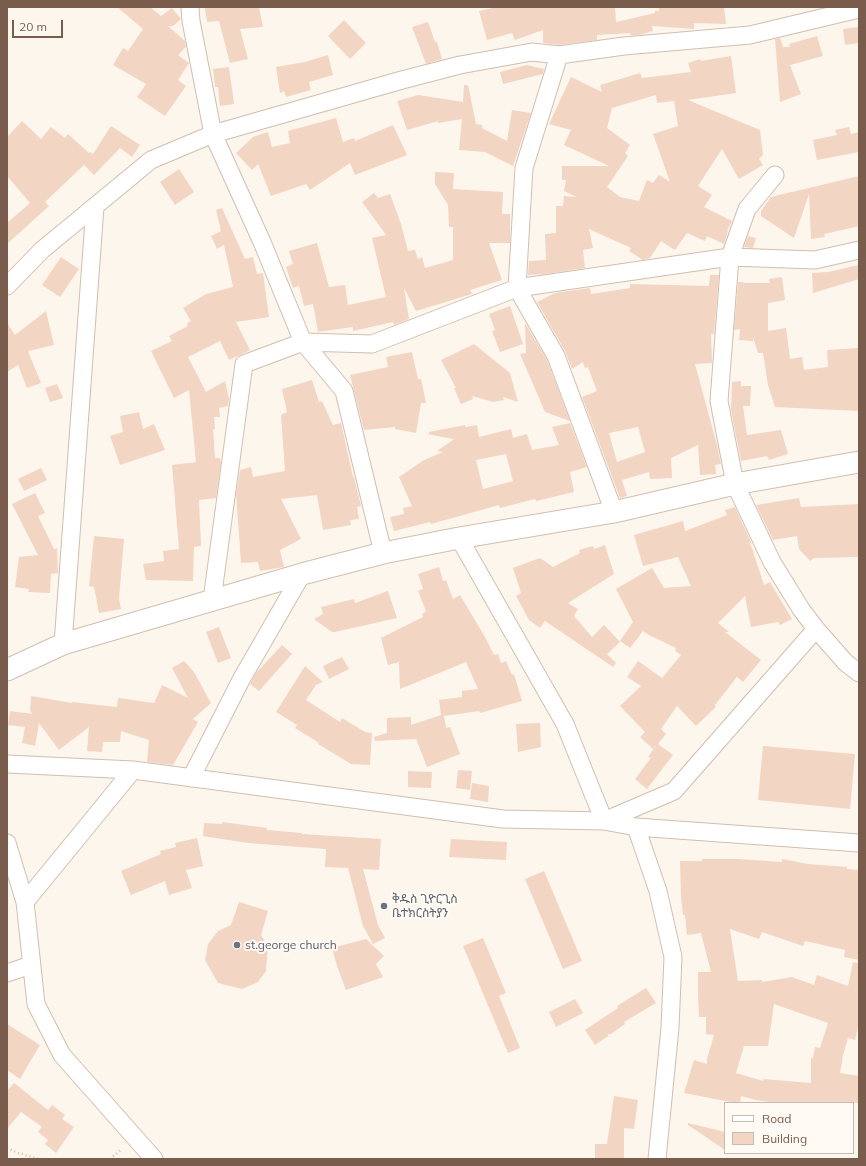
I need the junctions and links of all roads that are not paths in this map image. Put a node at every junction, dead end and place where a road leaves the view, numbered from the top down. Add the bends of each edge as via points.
1 (190, 7) edge
2 (859, 10) edge
3 (559, 55) junction
4 (213, 134) junction
5 (775, 175) dead end
6 (95, 207) junction
7 (859, 250) edge
8 (730, 257) junction
9 (7, 286) edge
10 (517, 288) junction
11 (303, 342) junction
12 (859, 462) edge
13 (735, 484) junction
14 (614, 512) junction
15 (459, 538) junction
16 (383, 553) junction
17 (302, 574) junction
18 (212, 600) junction
19 (816, 629) junction
20 (63, 644) junction
21 (7, 670) edge
22 (859, 673) edge
23 (7, 764) edge
24 (133, 770) junction
25 (191, 778) junction
26 (604, 821) junction
27 (636, 827) junction
28 (859, 843) edge
29 (8, 847) edge
30 (24, 902) junction
31 (32, 965) junction
32 (7, 973) edge
33 (154, 1159) edge
34 (657, 1159) edge

1 - 4 street
2 - 3 street via 750,35 624,46
3 - 4 street via 532,52 460,64
3 - 10 street via 524,168
4 - 6 street via 151,160
4 - 11 street via 262,242
5 - 8 street via 747,209
6 - 9 street via 42,250
6 - 20 street
7 - 8 street via 816,260
8 - 10 street
8 - 13 street via 719,401
10 - 11 street via 372,344
10 - 14 street via 556,356
11 - 16 street via 344,391
11 - 18 street via 244,364
12 - 13 street
13 - 14 street
13 - 19 street via 772,562
14 - 15 street
15 - 16 street
15 - 26 street via 565,724
16 - 17 street
17 - 18 street
17 - 25 street via 242,678
18 - 20 street
19 - 22 street via 846,663
19 - 26 street via 674,791
20 - 21 street
23 - 24 street
24 - 25 street
24 - 30 street
25 - 26 street via 503,819
26 - 27 street
27 - 28 street
27 - 34 street via 658,891 672,957 670,1028
29 - 30 street
30 - 31 street
31 - 32 street
31 - 33 street via 36,1004 62,1055

